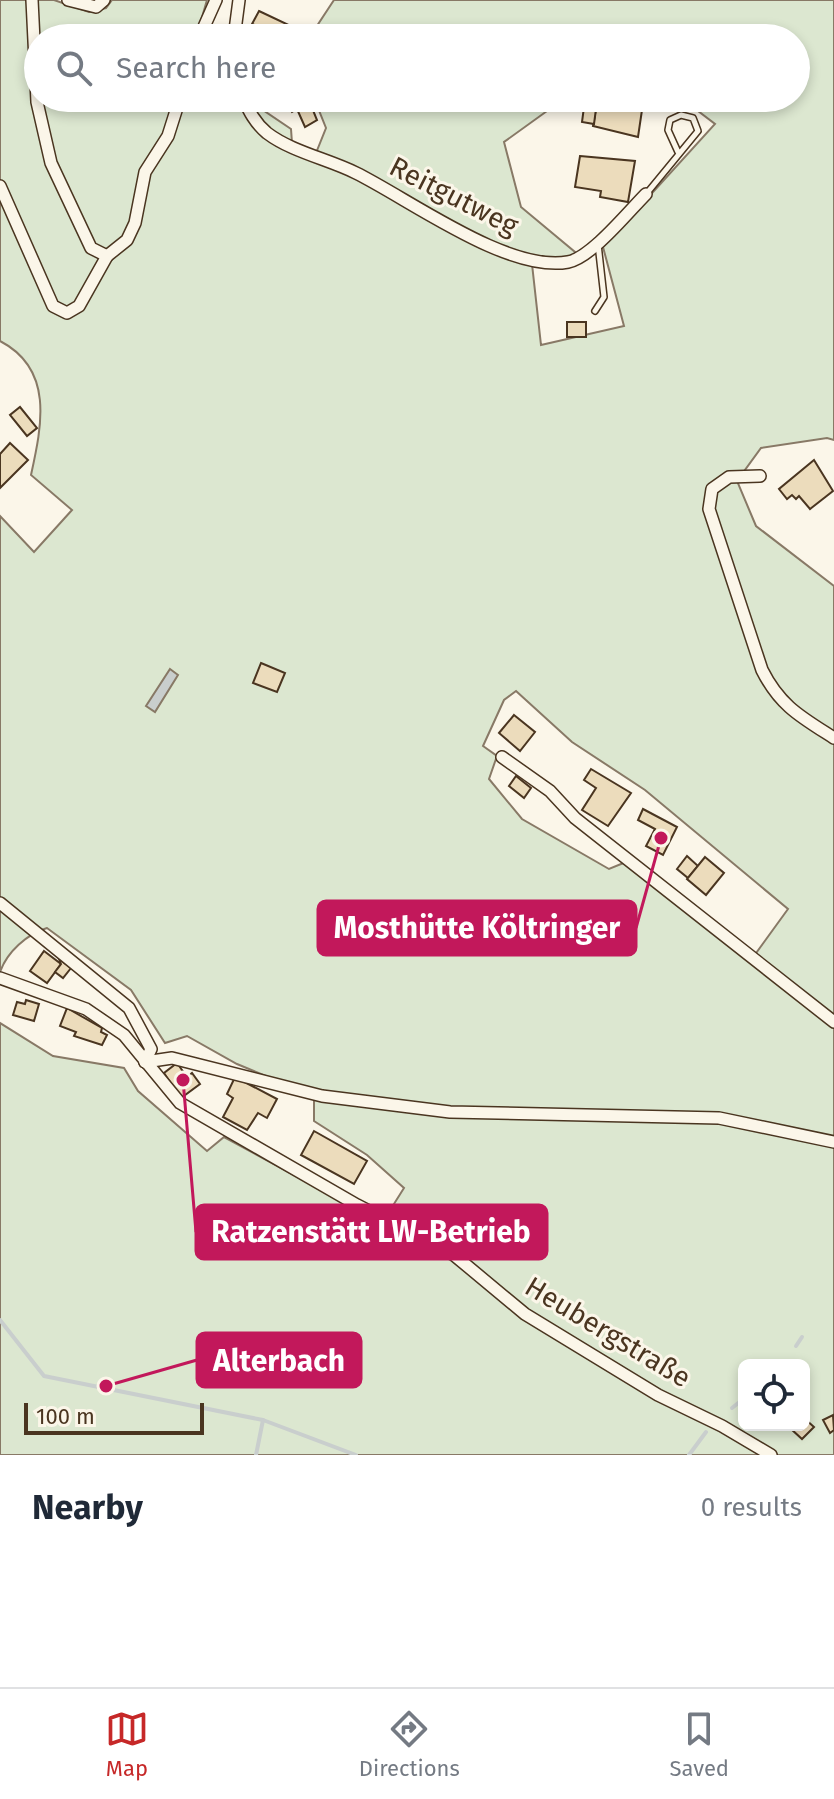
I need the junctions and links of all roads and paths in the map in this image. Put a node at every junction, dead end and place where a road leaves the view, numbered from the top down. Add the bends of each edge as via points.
1 (32, 0) edge
2 (68, 0) edge
3 (104, 0) edge
4 (216, 0) edge
5 (239, 0) edge
6 (33, 24) edge
7 (205, 24) edge
8 (236, 24) edge
9 (39, 112) edge
10 (176, 112) edge
11 (249, 112) edge
12 (678, 152) junction
13 (0, 186) edge
14 (646, 194) joint
15 (598, 243) junction
16 (107, 256) junction
17 (595, 311) dead end
18 (760, 476) dead end
19 (834, 738) edge
20 (502, 757) dead end
21 (0, 903) edge
22 (0, 978) edge
23 (834, 1022) edge
24 (145, 1062) junction
25 (834, 1142) edge
26 (771, 1455) edge

1 - 6 street
2 - 3 street via 96,7
4 - 7 street
5 - 8 street
9 - 16 street via 51,163 91,248
10 - 16 street via 168,136 145,172 127,240
11 - 15 street, Reitgutweg via 267,133 359,174 471,237 545,262 571,262
12 - 12 lane via 698,131 693,118 681,115 670,120 668,130
12 - 14 lane
13 - 16 street via 53,306 67,313 79,306
14 - 15 street, Reitgutweg
15 - 17 lane via 604,297
18 - 19 street via 729,477 712,489 709,509 774,695
20 - 23 street
21 - 24 street via 129,1008 151,1049
22 - 24 street, Heubergstraße via 86,1009 124,1035
24 - 25 street via 172,1058 322,1096 450,1112 719,1118
24 - 26 street, Heubergstraße via 180,1103 454,1255 525,1314 658,1395

